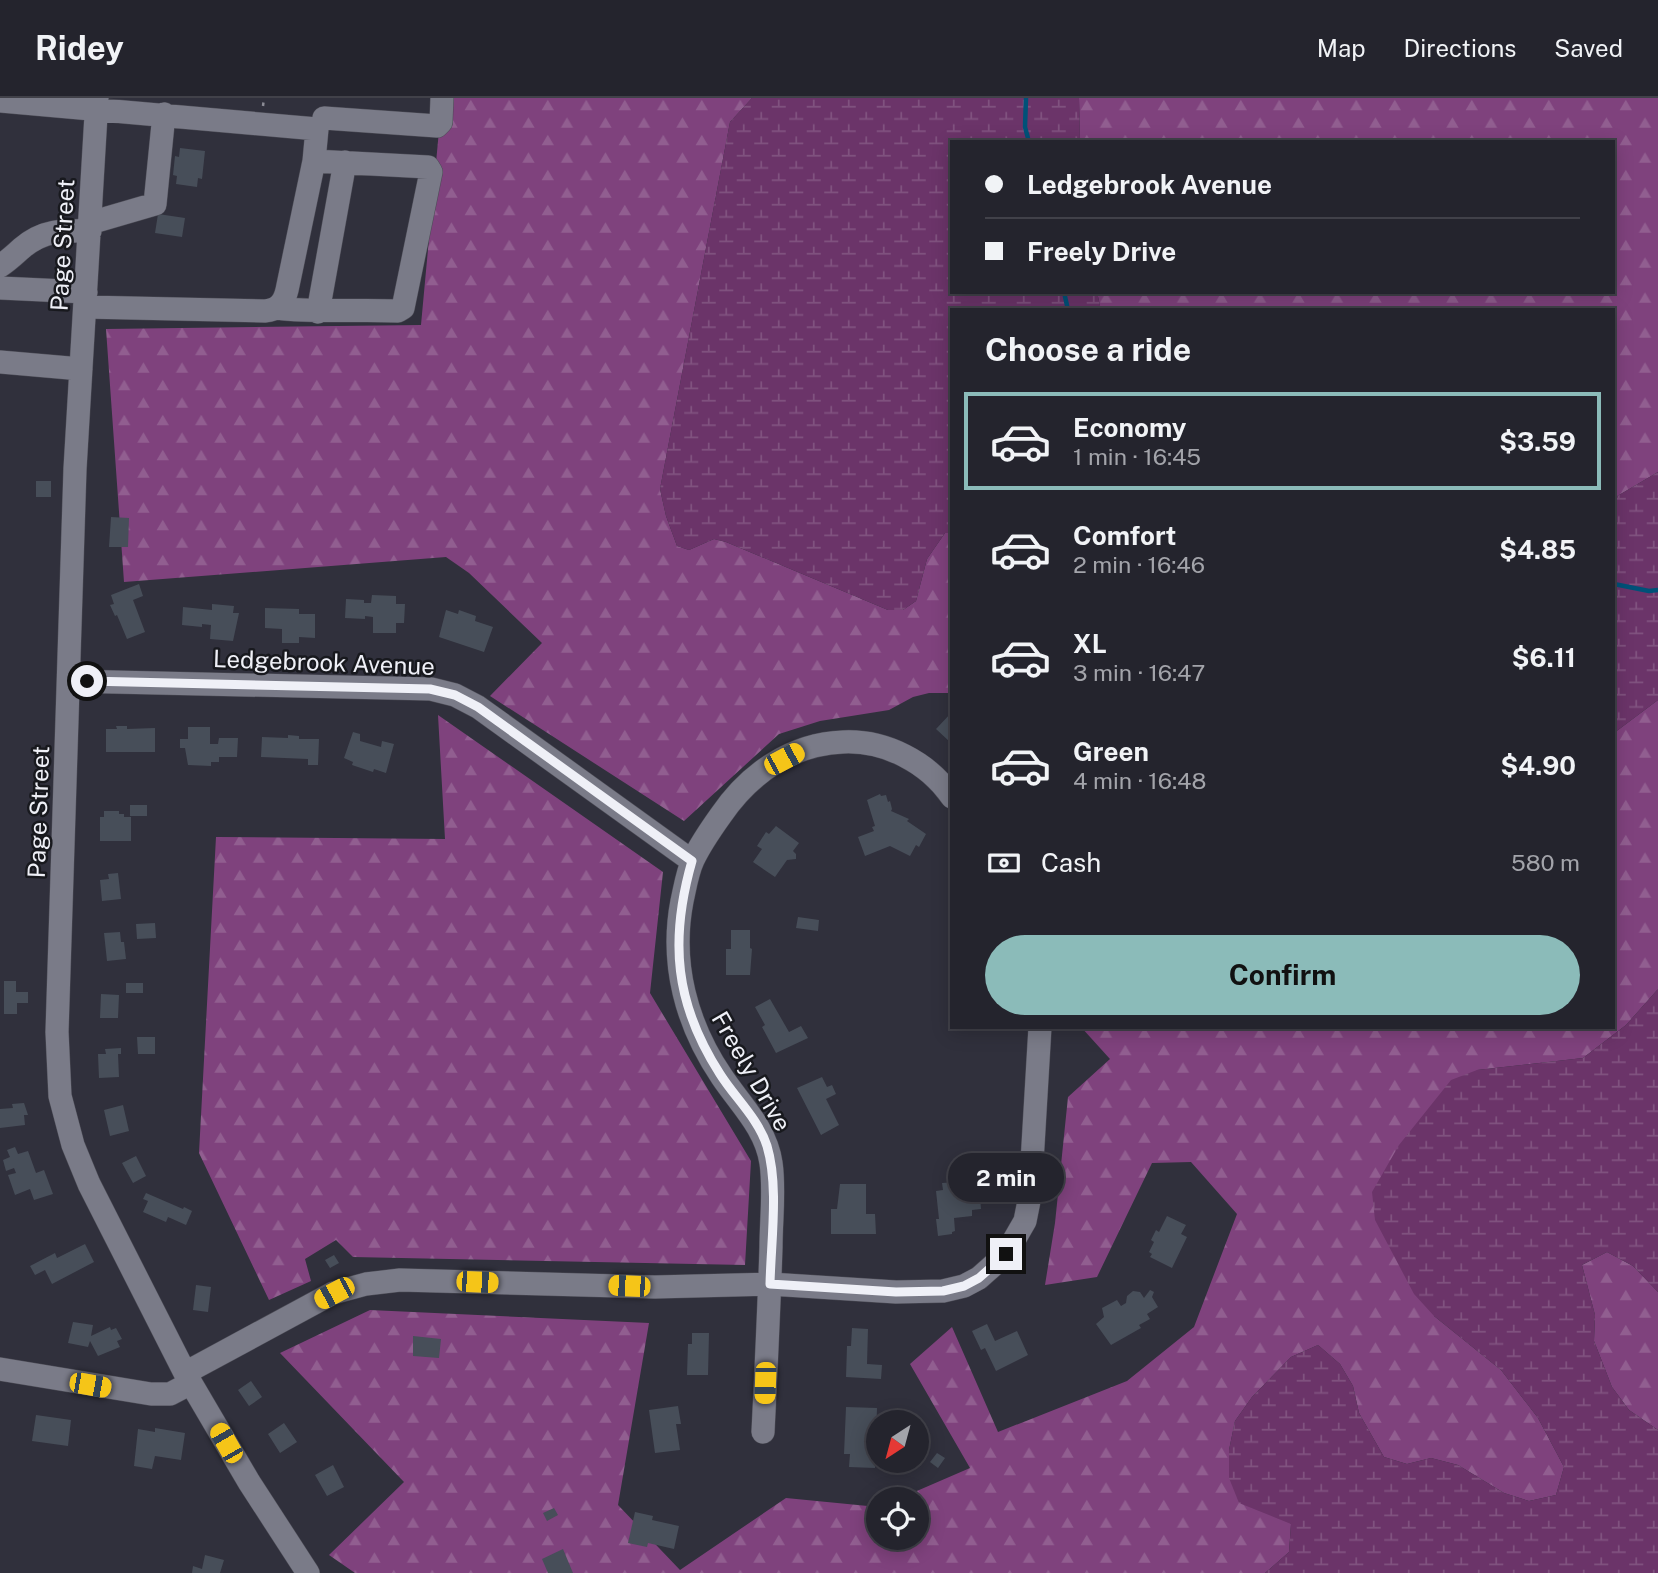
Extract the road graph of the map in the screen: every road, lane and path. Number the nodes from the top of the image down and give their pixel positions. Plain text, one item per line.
1 (264, 98) edge
2 (442, 98) edge
3 (0, 101) edge
4 (52, 101) edge
5 (97, 103) edge
6 (263, 106) dead end
7 (164, 114) junction
8 (324, 115) edge
9 (314, 161) junction
10 (345, 162) junction
11 (90, 227) junction
12 (0, 266) edge
13 (0, 288) edge
14 (85, 299) junction
15 (277, 308) junction
16 (318, 312) junction
17 (0, 362) edge
18 (81, 369) junction
19 (69, 681) junction
20 (950, 795) edge
21 (692, 861) junction
22 (1040, 1029) edge
23 (770, 1284) junction
24 (0, 1369) edge
25 (188, 1378) junction
26 (763, 1433) dead end
27 (308, 1573) edge

1 - 6 path
2 - 8 street
3 - 4 street
4 - 5 street
5 - 7 street
5 - 11 street, Page Street
7 - 8 street
7 - 11 street
8 - 9 street
9 - 10 street
9 - 15 street
10 - 16 street
10 - 16 street
11 - 12 street
11 - 14 street, Page Street
13 - 14 street
14 - 15 street
14 - 18 street, Page Street
15 - 16 street
17 - 18 street
18 - 19 street, Page Street
19 - 21 street, Ledgebrook Avenue
19 - 25 street, Page Street
20 - 21 street, Freely Drive
21 - 23 street, Freely Drive
22 - 23 street
23 - 25 street
23 - 26 street, Freely Drive
24 - 25 street
25 - 27 street, Page Street

